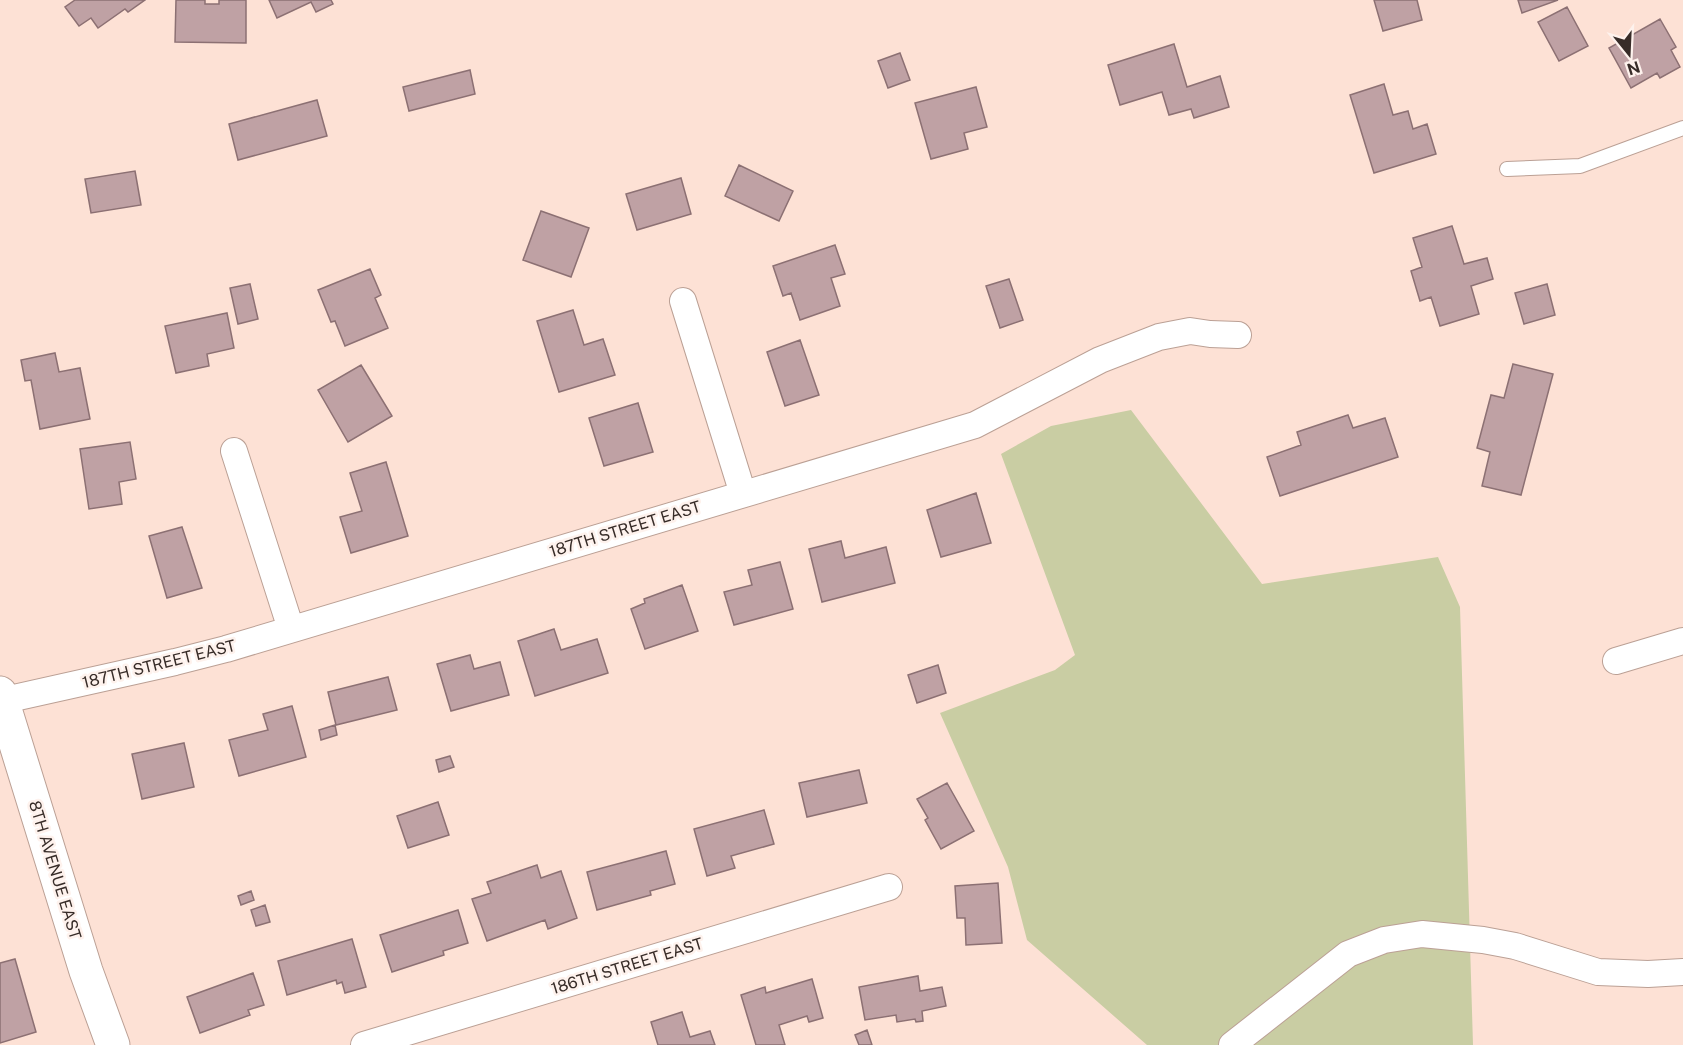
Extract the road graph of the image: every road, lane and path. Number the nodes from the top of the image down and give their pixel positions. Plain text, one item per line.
1 (1683, 128) edge
2 (1507, 169) dead end
3 (683, 301) dead end
4 (1238, 334) dead end
5 (234, 451) dead end
6 (743, 494) junction
7 (291, 629) junction
8 (1683, 641) edge
9 (1616, 661) dead end
10 (1, 698) edge
11 (889, 887) dead end
12 (1683, 972) edge
13 (113, 1045) edge
14 (364, 1045) edge
15 (1232, 1045) edge

1 - 2 lane
3 - 6 street
4 - 6 street, 187TH STREET EAST
5 - 7 street
6 - 7 street, 187TH STREET EAST
7 - 10 street, 187TH STREET EAST
8 - 9 street
10 - 13 street, 8TH AVENUE EAST
11 - 14 street, 186TH STREET EAST
12 - 15 street

